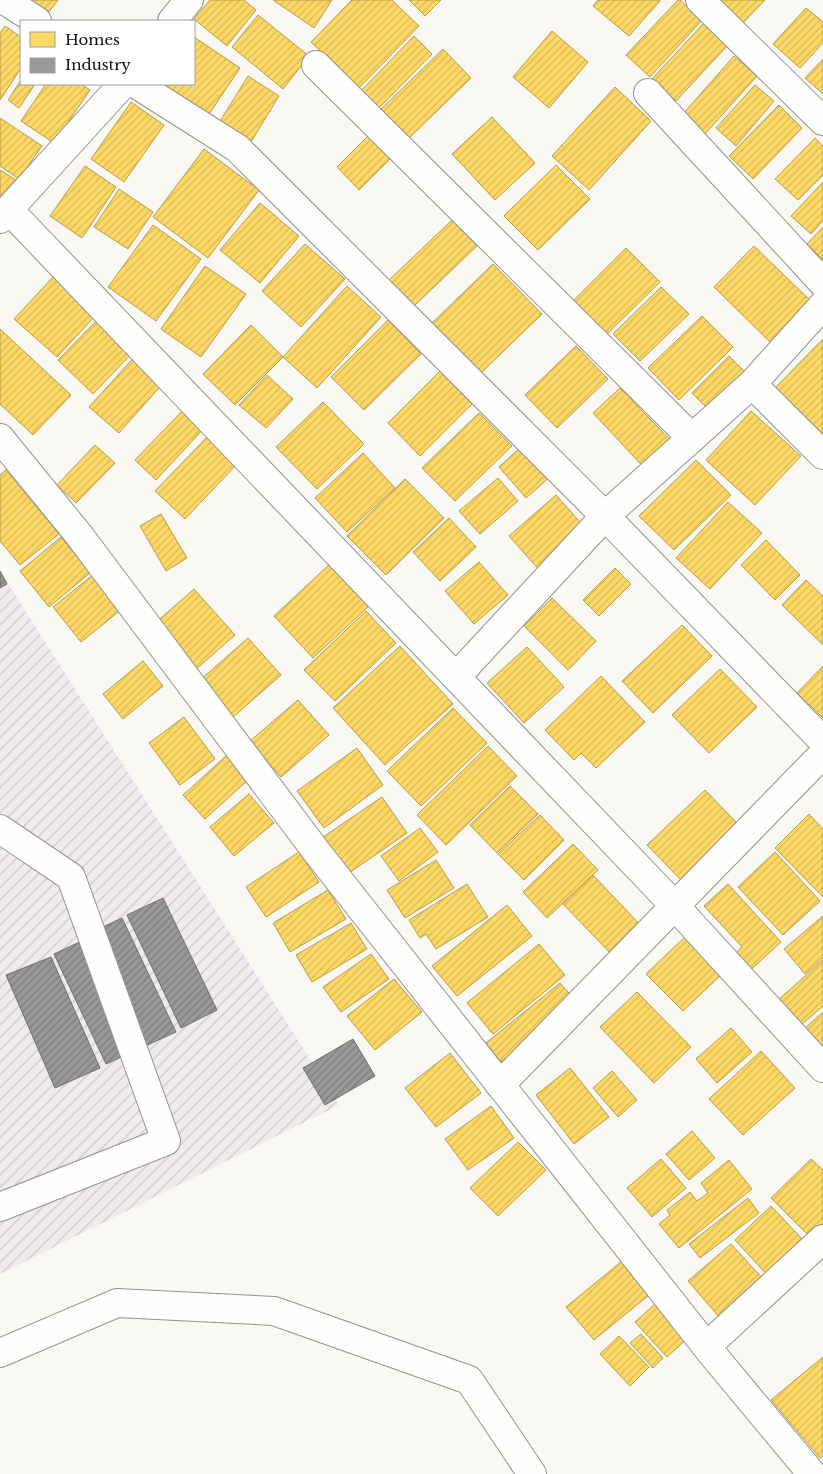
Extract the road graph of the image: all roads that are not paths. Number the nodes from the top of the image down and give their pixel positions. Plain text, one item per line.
1 (4, 0) edge
2 (189, 0) edge
3 (700, 0) edge
4 (35, 20) edge
5 (173, 20) edge
6 (316, 65) dead end
7 (123, 85) edge
8 (138, 85) edge
9 (648, 93) dead end
10 (823, 121) edge
11 (4, 215) edge
12 (823, 283) edge
13 (823, 305) edge
14 (752, 384) junction
15 (0, 438) edge
16 (692, 438) junction
17 (823, 455) edge
18 (605, 516) junction
19 (456, 677) junction
20 (823, 741) edge
21 (823, 754) edge
22 (0, 829) edge
23 (675, 906) junction
24 (823, 1068) edge
25 (500, 1085) junction
26 (0, 1206) edge
27 (823, 1239) edge
28 (707, 1346) junction
29 (0, 1352) edge
30 (532, 1474) edge
31 (812, 1474) edge

1 - 4 street
2 - 5 street
3 - 10 street
6 - 16 street
7 - 11 street
8 - 18 street
9 - 12 street
11 - 19 street
13 - 14 street
14 - 16 street
14 - 17 street
15 - 25 street
16 - 18 street
18 - 19 street
18 - 20 street
19 - 23 street
21 - 23 street
22 - 26 street
23 - 24 street
23 - 25 street
25 - 28 street
27 - 28 street
28 - 31 street
29 - 30 street

